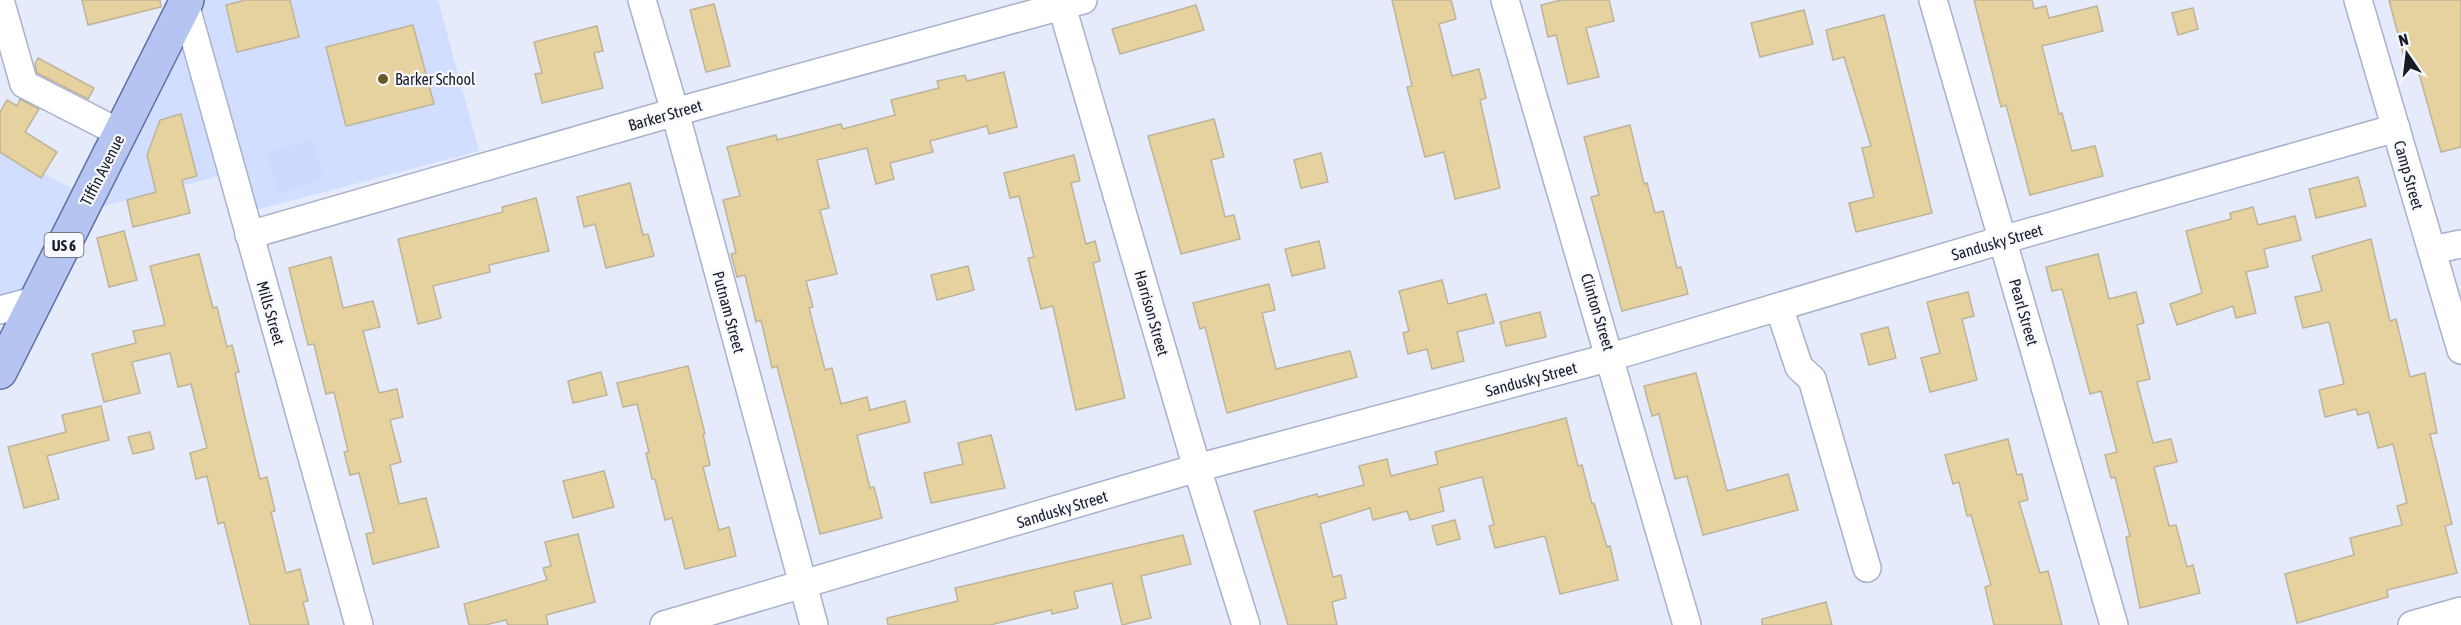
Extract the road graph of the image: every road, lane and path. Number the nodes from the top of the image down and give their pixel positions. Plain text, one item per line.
1 (0, 0) edge
2 (642, 0) edge
3 (1505, 0) edge
4 (1933, 0) edge
5 (2358, 0) edge
6 (186, 1) edge
7 (1068, 2) edge
8 (675, 112) junction
9 (2396, 128) junction
10 (120, 133) junction
11 (249, 234) junction
12 (2002, 240) junction
13 (2461, 244) edge
14 (2432, 250) junction
15 (37, 300) junction
16 (1779, 307) junction
17 (0, 310) edge
18 (2461, 350) edge
19 (1611, 357) junction
20 (0, 372) edge
21 (1197, 468) junction
22 (1868, 568) dead end
23 (804, 586) junction
24 (2461, 611) edge
25 (359, 625) edge
26 (664, 625) edge
27 (814, 625) edge
28 (1246, 625) edge
29 (1687, 625) edge
30 (2114, 625) edge
31 (2412, 625) edge

1 - 10 street
2 - 8 street, Putnam Street
3 - 19 street, Clinton Street
4 - 12 street, Pearl Street
5 - 9 street, Camp Street
6 - 10 main road, Tiffin Avenue / US 6
6 - 11 street, Mills Street
7 - 8 street, Barker Street
7 - 21 street, Harrison Street
8 - 11 street, Barker Street
8 - 23 street, Putnam Street
9 - 12 street, Sandusky Street
9 - 14 street, Camp Street
10 - 15 main road, Tiffin Avenue / US 6
11 - 25 street, Mills Street
12 - 16 street, Sandusky Street
12 - 30 street, Pearl Street
13 - 14 street
14 - 18 street, Camp Street
15 - 17 street
15 - 20 main road, Tiffin Avenue / US 6
16 - 19 street, Sandusky Street
16 - 22 street
19 - 21 street, Sandusky Street
19 - 29 street, Clinton Street
21 - 23 street, Sandusky Street
21 - 28 street, Harrison Street
23 - 26 street, Sandusky Street
23 - 27 street, Putnam Street
24 - 31 street

